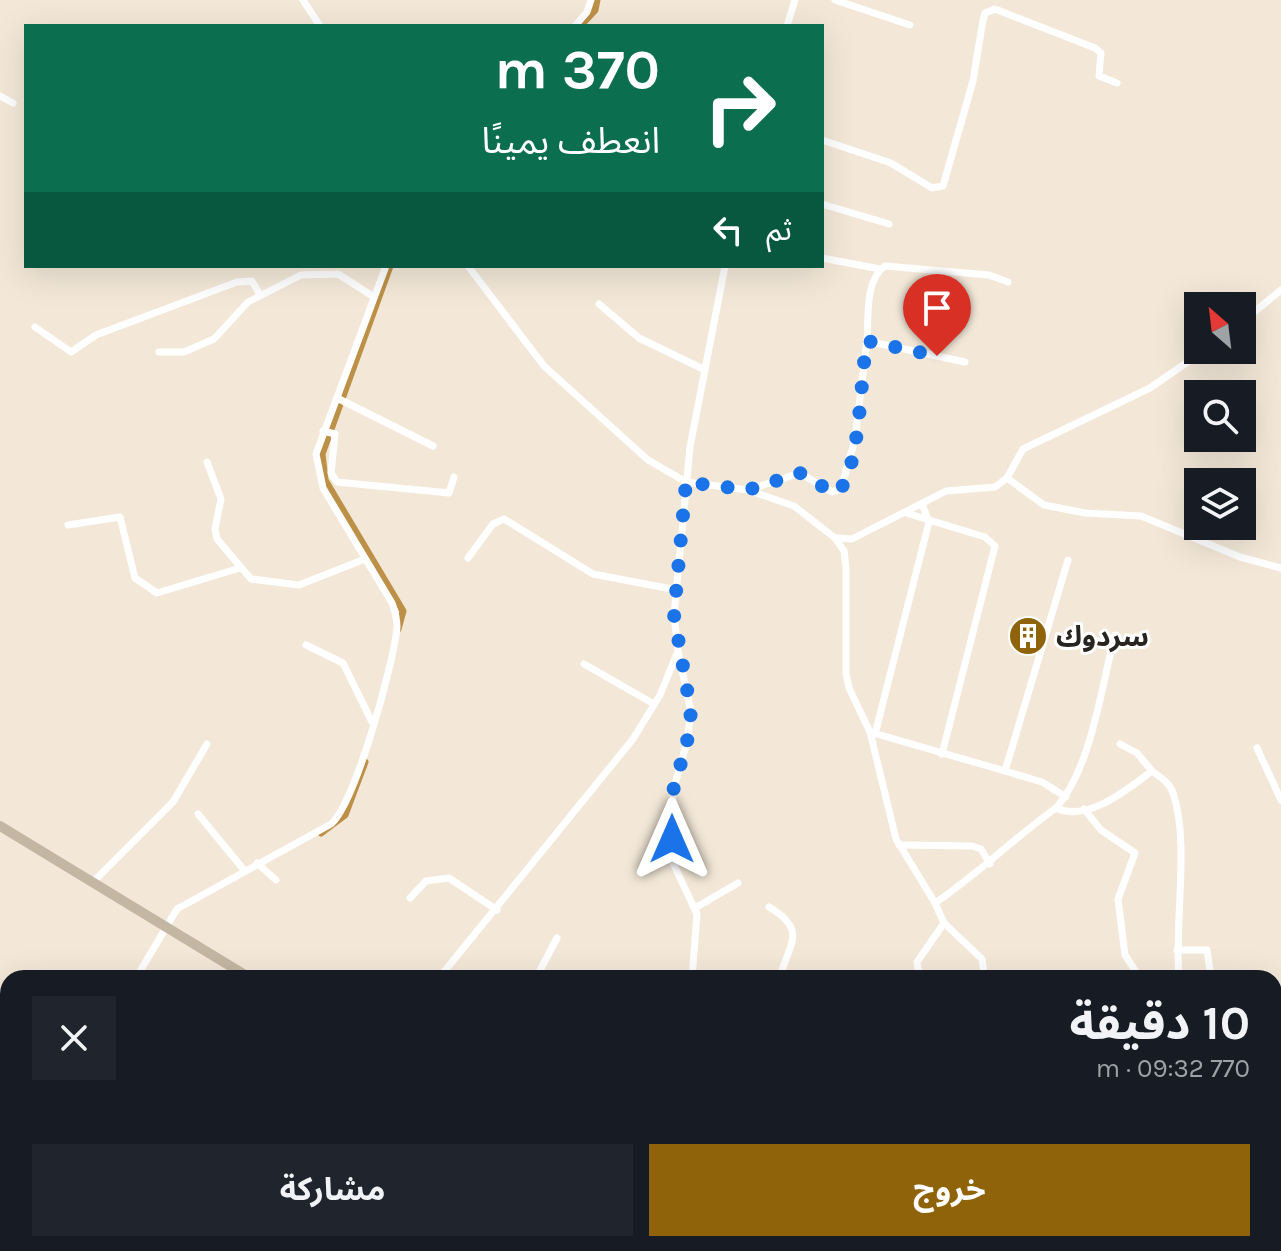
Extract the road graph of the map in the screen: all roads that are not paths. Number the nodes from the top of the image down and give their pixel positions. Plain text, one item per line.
1 (303, 0) edge
2 (591, 0) edge
3 (795, 0) edge
4 (835, 0) edge
5 (319, 24) edge
6 (577, 24) edge
7 (788, 24) edge
8 (910, 25) dead end
9 (1117, 83) dead end
10 (0, 96) edge
11 (13, 103) dead end
12 (824, 141) edge
13 (824, 205) edge
14 (889, 224) dead end
15 (824, 258) edge
16 (385, 268) edge
17 (470, 268) edge
18 (725, 268) edge
19 (880, 269) junction
20 (1008, 282) dead end
21 (1281, 290) edge
22 (260, 295) junction
23 (374, 297) junction
24 (599, 304) dead end
25 (1256, 311) edge
26 (35, 327) dead end
27 (867, 341) junction
28 (159, 352) dead end
29 (965, 362) dead end
30 (1185, 364) edge
31 (703, 369) junction
32 (337, 398) junction
33 (323, 431) junction
34 (433, 446) dead end
35 (207, 462) dead end
36 (454, 477) dead end
37 (1007, 478) junction
38 (686, 482) junction
39 (748, 490) junction
40 (922, 504) junction
41 (906, 513) junction
42 (929, 522) junction
43 (68, 525) dead end
44 (835, 538) junction
45 (468, 558) dead end
46 (365, 559) junction
47 (1068, 560) dead end
48 (240, 568) junction
49 (1281, 568) edge
50 (677, 590) junction
51 (1115, 635) dead end
52 (306, 645) dead end
53 (678, 651) junction
54 (584, 664) dead end
55 (654, 704) junction
56 (372, 722) junction
57 (872, 733) junction
58 (207, 744) dead end
59 (1120, 744) dead end
60 (1257, 748) dead end
61 (942, 754) junction
62 (1005, 771) junction
63 (1152, 771) junction
64 (1066, 797) junction
65 (1281, 800) edge
66 (1056, 808) junction
67 (1084, 809) junction
68 (198, 814) dead end
69 (0, 826) edge
70 (899, 845) junction
71 (257, 863) junction
72 (990, 864) junction
73 (244, 870) junction
74 (276, 880) dead end
75 (92, 883) junction
76 (738, 883) dead end
77 (410, 898) dead end
78 (935, 903) junction
79 (769, 907) dead end
80 (695, 908) junction
81 (497, 910) junction
82 (944, 923) junction
83 (164, 927) junction
84 (557, 938) dead end
85 (1177, 950) junction
86 (140, 970) edge
87 (237, 970) edge
88 (446, 970) edge
89 (540, 970) edge
90 (691, 970) edge
91 (783, 970) edge
92 (918, 970) edge
93 (984, 970) edge
94 (1135, 970) edge
95 (1178, 970) edge
96 (1210, 970) edge

1 - 5 street
2 - 6 street
3 - 7 street
4 - 8 street
9 - 12 street
10 - 11 street
13 - 14 street
15 - 19 street
16 - 23 street
17 - 38 street
18 - 31 street
19 - 20 street
19 - 27 street
21 - 25 street
22 - 23 street
22 - 26 street
22 - 28 street
23 - 32 street
24 - 31 street
27 - 29 street
27 - 39 street
30 - 37 street
31 - 38 street
32 - 33 street
32 - 34 street
33 - 36 street
33 - 46 street
35 - 48 street
37 - 40 street
37 - 49 street
38 - 39 street
38 - 50 street
39 - 44 street
40 - 41 street
40 - 42 street
41 - 42 street
41 - 44 street
42 - 57 street
42 - 61 street
43 - 48 street
44 - 57 street
45 - 50 street
46 - 48 street
46 - 56 street
47 - 62 street
50 - 53 street
51 - 64 street
52 - 56 street
53 - 55 street
53 - 80 street
54 - 55 street
55 - 81 street
56 - 71 street
57 - 61 street
57 - 70 street
58 - 75 street
59 - 63 street
60 - 65 street
61 - 62 street
62 - 64 street
63 - 67 street
63 - 85 street
64 - 66 street
66 - 67 street
66 - 72 street
67 - 94 street
68 - 73 street
69 - 75 main road
70 - 72 street
70 - 78 street
71 - 73 street
71 - 74 street
72 - 78 street
73 - 83 street
75 - 83 main road
76 - 80 street
77 - 81 street
78 - 82 street
79 - 91 street
80 - 90 street
81 - 88 street
82 - 92 street
82 - 93 street
83 - 86 street
83 - 87 main road
84 - 89 street
85 - 95 street
85 - 96 street

